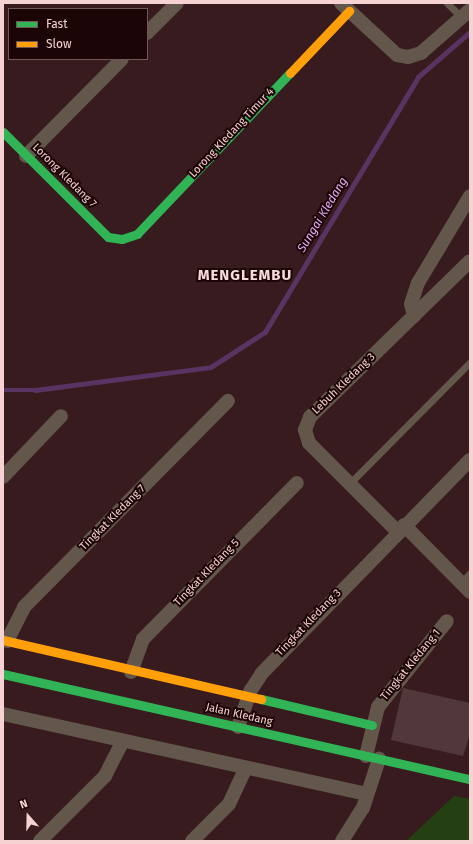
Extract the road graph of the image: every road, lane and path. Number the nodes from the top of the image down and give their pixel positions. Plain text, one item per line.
1 (177, 3) edge
2 (447, 3) edge
3 (345, 7) edge
4 (466, 14) edge
5 (148, 32) edge
6 (121, 60) edge
7 (3, 132) edge
8 (26, 156) junction
9 (470, 196) edge
10 (108, 237) joint
11 (470, 261) edge
12 (414, 316) junction
13 (470, 362) edge
14 (228, 401) dead end
15 (61, 416) dead end
16 (470, 460) edge
17 (3, 477) edge
18 (297, 482) dead end
19 (350, 483) junction
20 (401, 529) junction
21 (467, 583) edge
22 (447, 621) dead end
23 (5, 641) edge
24 (131, 672) junction
25 (3, 674) edge
26 (247, 699) junction
27 (3, 714) edge
28 (372, 725) junction
29 (238, 727) junction
30 (122, 742) junction
31 (373, 757) junction
32 (245, 769) junction
33 (470, 778) edge
34 (367, 794) junction
35 (40, 841) edge
36 (192, 841) edge
37 (342, 841) edge

1 - 5 street
2 - 4 lane
3 - 4 street
3 - 10 street, Lorong Kledang Timur 4
6 - 8 street
7 - 8 street, Lorong Kledang 7
8 - 10 street, Lorong Kledang 7
9 - 12 street
11 - 12 street, Lebuh Kledang 3
12 - 19 street, Lebuh Kledang 3
13 - 19 lane
14 - 23 street, Tingkat Kledang 7
15 - 17 street
16 - 20 street, Tingkat Kledang 3
18 - 24 street, Tingkat Kledang 5
19 - 20 street, Lebuh Kledang 3
20 - 21 street, Lebuh Kledang 3
20 - 26 street, Tingkat Kledang 3
22 - 28 street, Tingkat Kledang 1
23 - 24 street
24 - 26 street
25 - 29 street, Jalan Kledang
26 - 28 street
26 - 29 street, Tingkat Kledang 3
27 - 30 street
28 - 31 street, Tingkat Kledang 1
29 - 31 street, Jalan Kledang
30 - 32 street
30 - 35 street
31 - 33 street, Jalan Kledang
31 - 34 street, Tingkat Kledang 1
32 - 34 street
32 - 36 street
34 - 37 street, Tingkat Kledang 1

